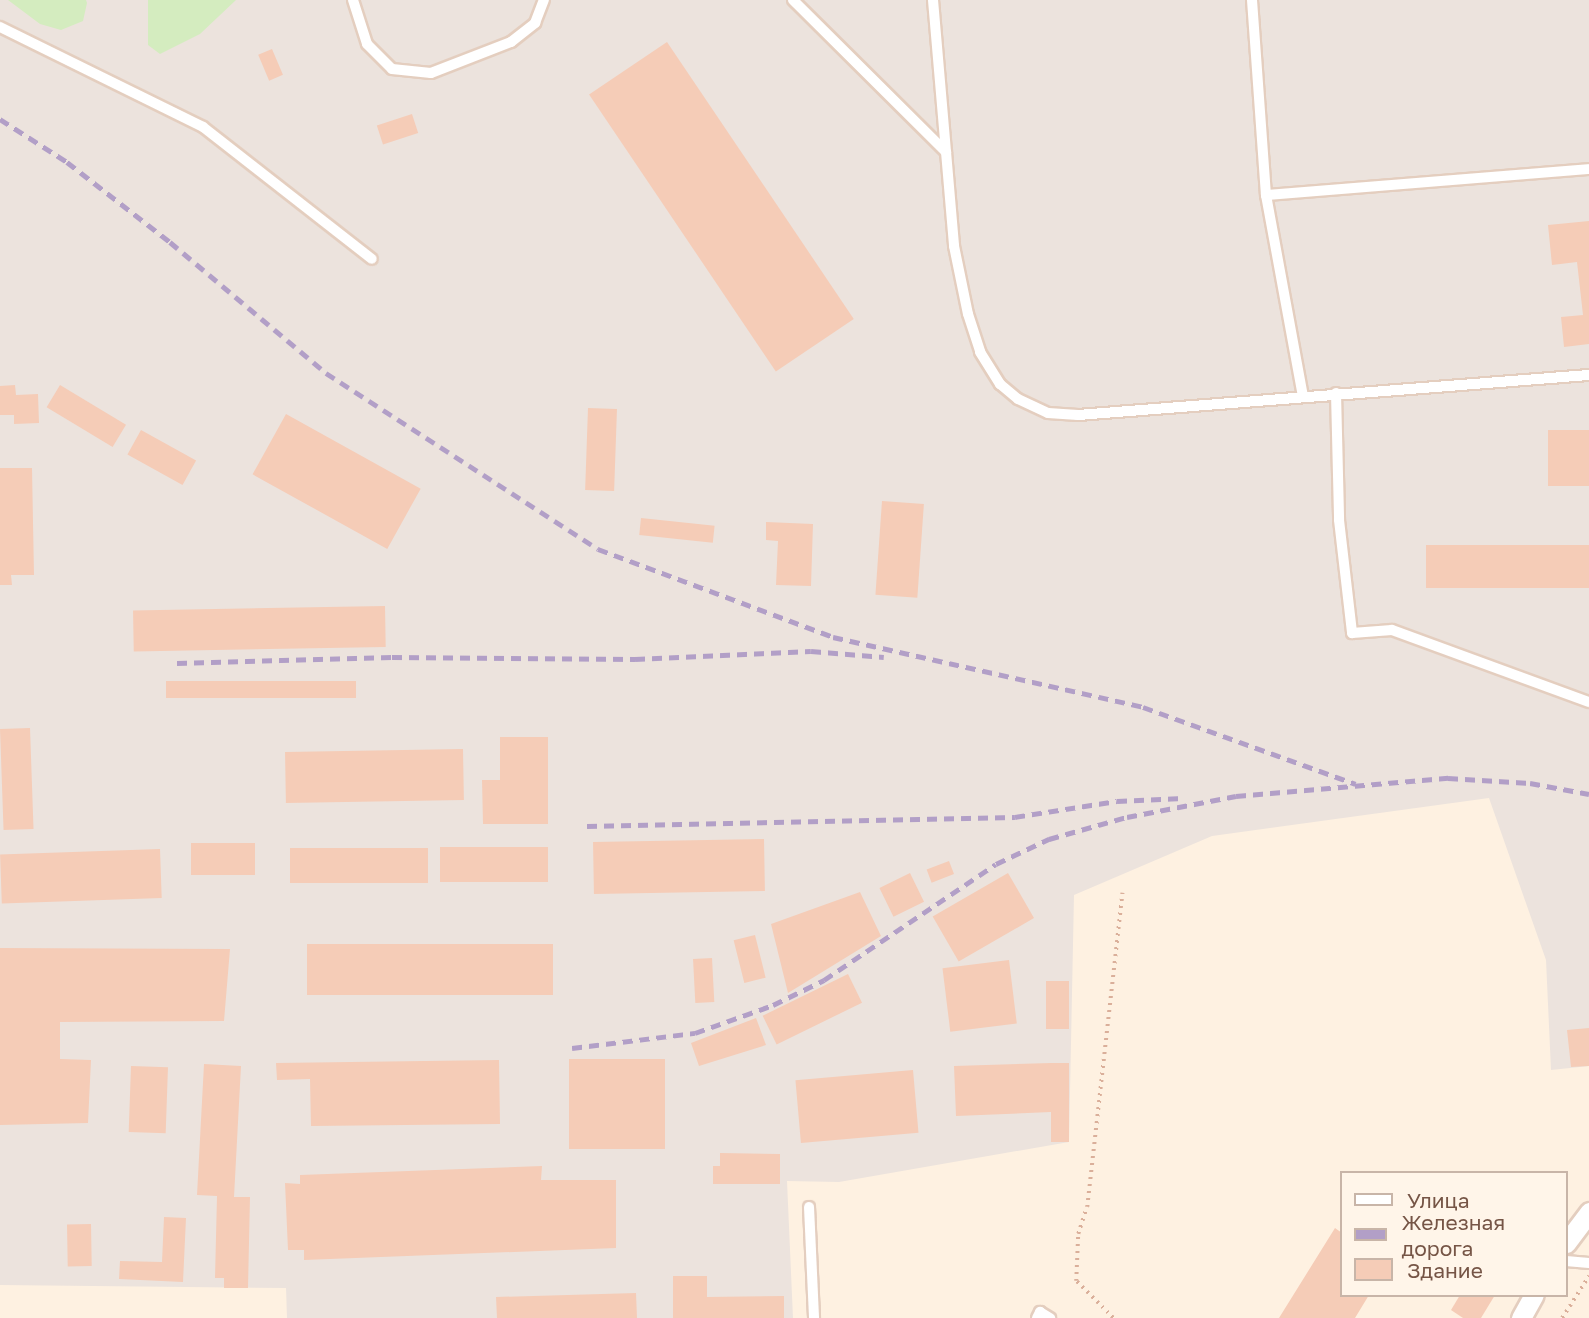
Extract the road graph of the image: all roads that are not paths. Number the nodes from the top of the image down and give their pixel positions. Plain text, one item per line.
1 (353, 0) edge
2 (544, 0) edge
3 (793, 0) edge
4 (933, 0) edge
5 (1252, 0) edge
6 (0, 27) edge
7 (946, 152) junction
8 (1589, 169) edge
9 (1266, 195) junction
10 (372, 259) dead end
11 (1589, 375) edge
12 (1335, 393) junction
13 (1303, 396) junction
14 (1589, 702) edge
15 (809, 1207) dead end
16 (1589, 1212) edge
17 (1568, 1240) edge
18 (1568, 1261) edge
19 (1589, 1263) edge
20 (1533, 1297) edge
21 (814, 1318) edge
22 (1037, 1318) edge
23 (1050, 1318) edge
24 (1521, 1318) edge

1 - 2 lane
3 - 7 lane
4 - 7 lane
5 - 9 lane
6 - 10 lane
7 - 13 lane
8 - 9 lane
9 - 13 lane
11 - 12 lane
12 - 13 lane
12 - 14 lane
15 - 21 lane
16 - 17 street
18 - 19 lane
20 - 24 street
22 - 23 lane

